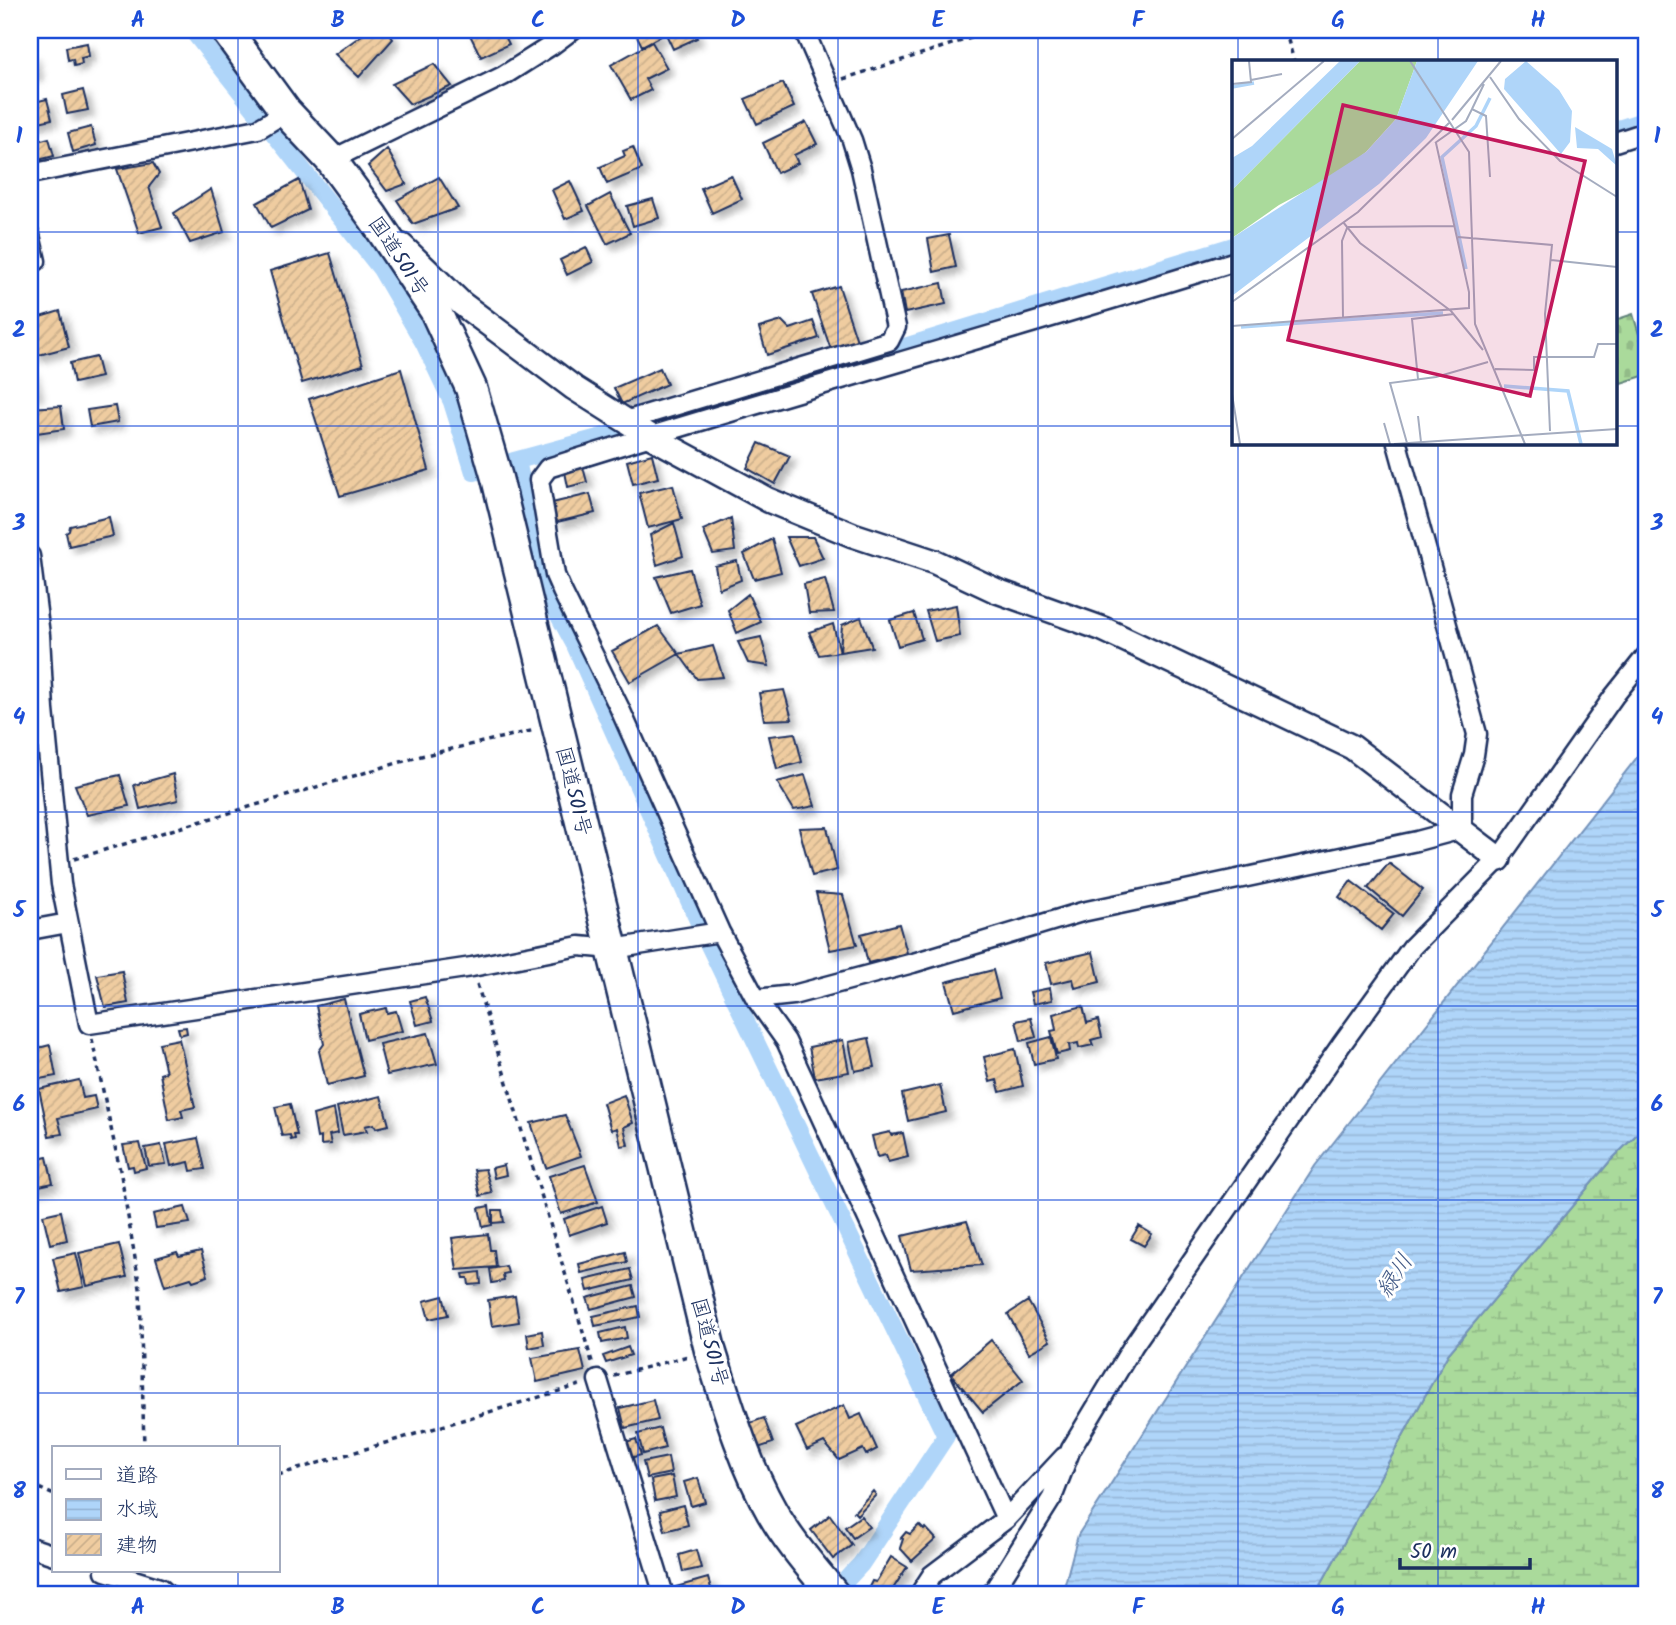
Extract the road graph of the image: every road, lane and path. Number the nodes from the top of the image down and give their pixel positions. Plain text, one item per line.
1 (226, 30) edge
2 (572, 30) edge
3 (803, 30) edge
4 (996, 30) edge
5 (1284, 30) edge
6 (1294, 60) edge
7 (828, 84) junction
8 (280, 116) junction
9 (1646, 132) edge
10 (1616, 142) edge
11 (331, 160) junction
12 (30, 174) edge
13 (373, 217) junction
14 (30, 235) edge
15 (30, 262) edge
16 (1232, 262) edge
17 (628, 420) junction
18 (650, 436) junction
19 (1396, 444) edge
20 (30, 556) edge
21 (1646, 656) edge
22 (557, 726) junction
23 (1462, 829) junction
24 (1499, 859) junction
25 (59, 863) junction
26 (68, 923) junction
27 (30, 930) edge
28 (710, 934) junction
29 (613, 949) junction
30 (472, 967) junction
31 (756, 999) junction
32 (89, 1024) junction
33 (710, 1350) junction
34 (598, 1380) junction
35 (144, 1446) edge
36 (1071, 1449) junction
37 (280, 1474) edge
38 (30, 1484) edge
39 (52, 1493) edge
40 (1006, 1519) junction
41 (30, 1547) edge
42 (52, 1554) edge
43 (108, 1572) edge
44 (168, 1595) edge
45 (664, 1595) edge
46 (834, 1595) edge
47 (919, 1595) edge
48 (991, 1595) edge

1 - 8 highway, 国道501号
2 - 11 street
3 - 7 street
4 - 7 path
5 - 6 path
7 - 17 street
8 - 11 highway, 国道501号
8 - 12 street
9 - 10 street
11 - 13 highway, 国道501号
13 - 17 street
13 - 22 highway, 国道501号
14 - 15 street
16 - 18 street
17 - 18 street
18 - 23 street
18 - 28 street
19 - 23 street
20 - 25 street
21 - 24 street
22 - 25 path
22 - 29 highway, 国道501号
23 - 24 street
23 - 31 street
24 - 36 street
25 - 26 street
26 - 27 street
26 - 32 street
28 - 29 street
28 - 31 street
29 - 30 street
29 - 33 highway, 国道501号
30 - 32 street
30 - 34 path
31 - 40 street
32 - 35 path
33 - 34 path
33 - 46 highway, 国道501号
34 - 37 path
34 - 45 street
36 - 40 street
36 - 48 street
38 - 39 path
40 - 47 street
41 - 42 street
43 - 44 street

